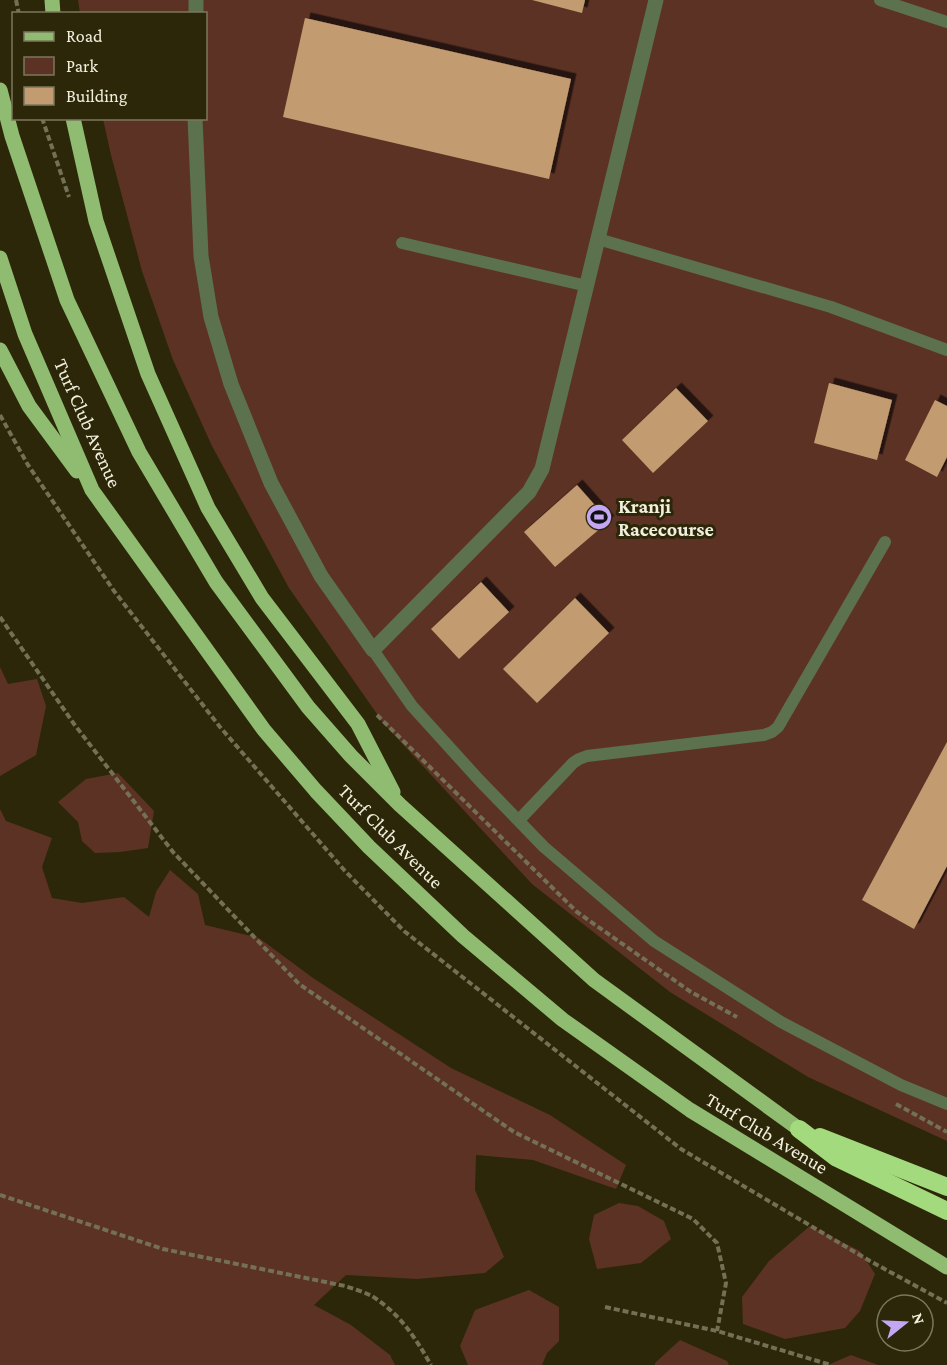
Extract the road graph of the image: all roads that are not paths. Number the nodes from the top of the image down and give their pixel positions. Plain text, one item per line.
1 (656, 0) edge
2 (880, 0) edge
3 (947, 22) edge
4 (0, 90) edge
5 (74, 120) edge
6 (195, 120) edge
7 (598, 239) junction
8 (402, 243) dead end
9 (0, 258) edge
10 (587, 286) junction
11 (0, 350) edge
12 (947, 350) edge
13 (92, 490) junction
14 (885, 542) dead end
15 (373, 650) junction
16 (400, 805) junction
17 (519, 820) junction
18 (947, 1104) edge
19 (799, 1129) junction
20 (947, 1187) edge
21 (947, 1211) edge
22 (947, 1267) edge

1 - 7 street
2 - 3 lane
4 - 16 main road, Turf Club Avenue
5 - 16 main road
6 - 15 street
7 - 10 street
7 - 12 lane
8 - 10 lane
9 - 13 main road, Turf Club Avenue
10 - 15 street
11 - 13 main road
13 - 22 main road, Turf Club Avenue
14 - 17 lane
15 - 17 lane
16 - 19 main road, Turf Club Avenue
17 - 18 lane
19 - 20 highway
19 - 21 highway

